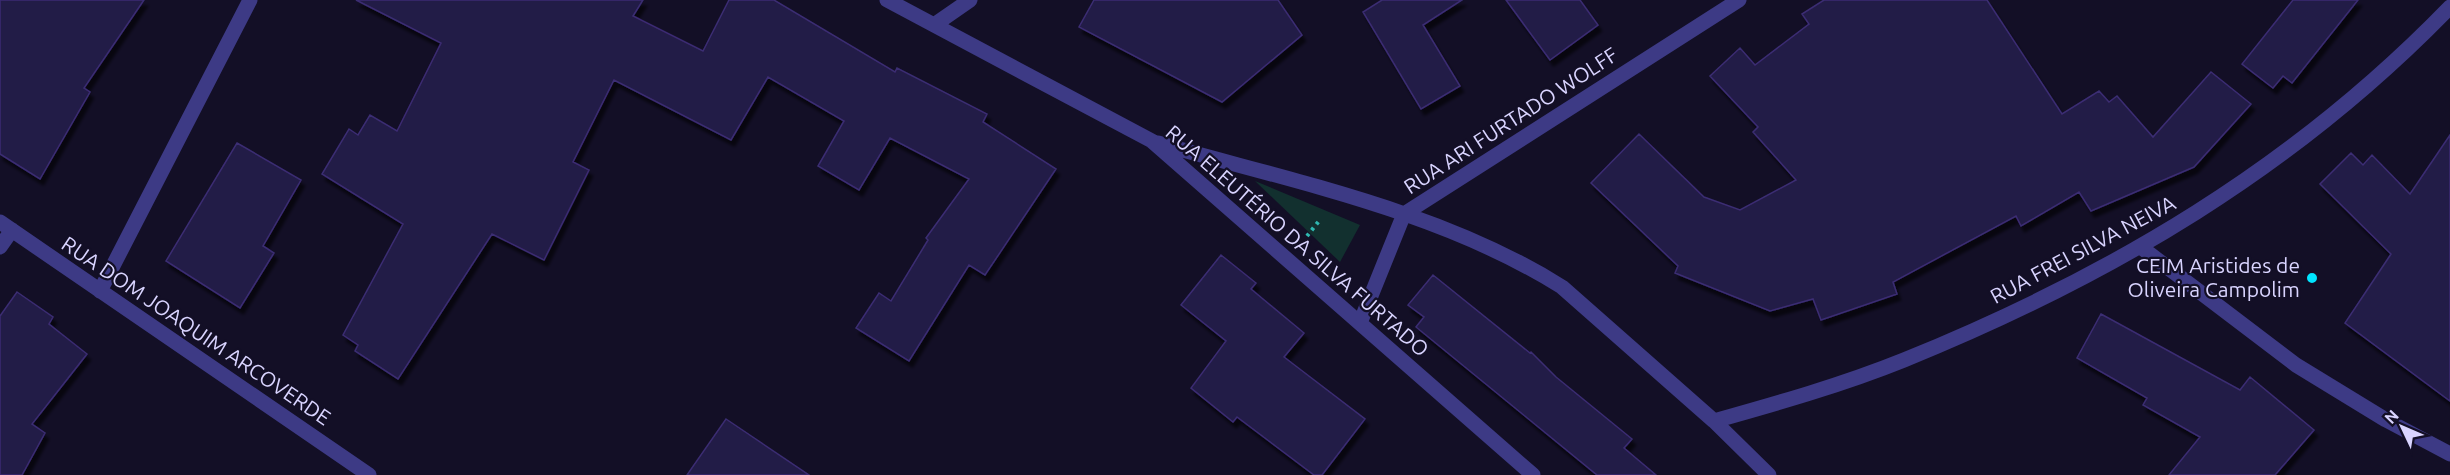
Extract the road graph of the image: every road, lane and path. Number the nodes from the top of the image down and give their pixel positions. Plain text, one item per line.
1 (250, 0) edge
2 (887, 0) edge
3 (970, 0) edge
4 (1739, 0) edge
5 (2450, 7) edge
6 (934, 25) junction
7 (1152, 141) junction
8 (1340, 195) junction
9 (1404, 214) junction
10 (6, 226) edge
11 (0, 247) edge
12 (2142, 248) junction
13 (1288, 260) junction
14 (100, 291) junction
15 (1360, 322) junction
16 (1714, 421) junction
17 (2450, 454) edge
18 (369, 475) edge
19 (1533, 475) edge
20 (1769, 475) edge

1 - 14 street
2 - 6 street, RUA ELEUTÉRIO DA SILVA FURTADO
3 - 6 street
4 - 9 street, RUA ARI FURTADO WOLFF
5 - 12 street, RUA FREI SILVA NEIVA
6 - 7 street, RUA ELEUTÉRIO DA SILVA FURTADO
7 - 8 street
7 - 13 street, RUA ELEUTÉRIO DA SILVA FURTADO
8 - 9 street
8 - 13 path
9 - 15 street, RUA ARI FURTADO WOLFF
9 - 16 street
10 - 11 street
10 - 14 street, RUA DOM JOAQUIM ARCOVERDE
12 - 16 street, RUA FREI SILVA NEIVA
12 - 17 street
13 - 15 street, RUA ELEUTÉRIO DA SILVA FURTADO
14 - 18 street, RUA DOM JOAQUIM ARCOVERDE
15 - 19 street, RUA ELEUTÉRIO DA SILVA FURTADO
16 - 20 street

